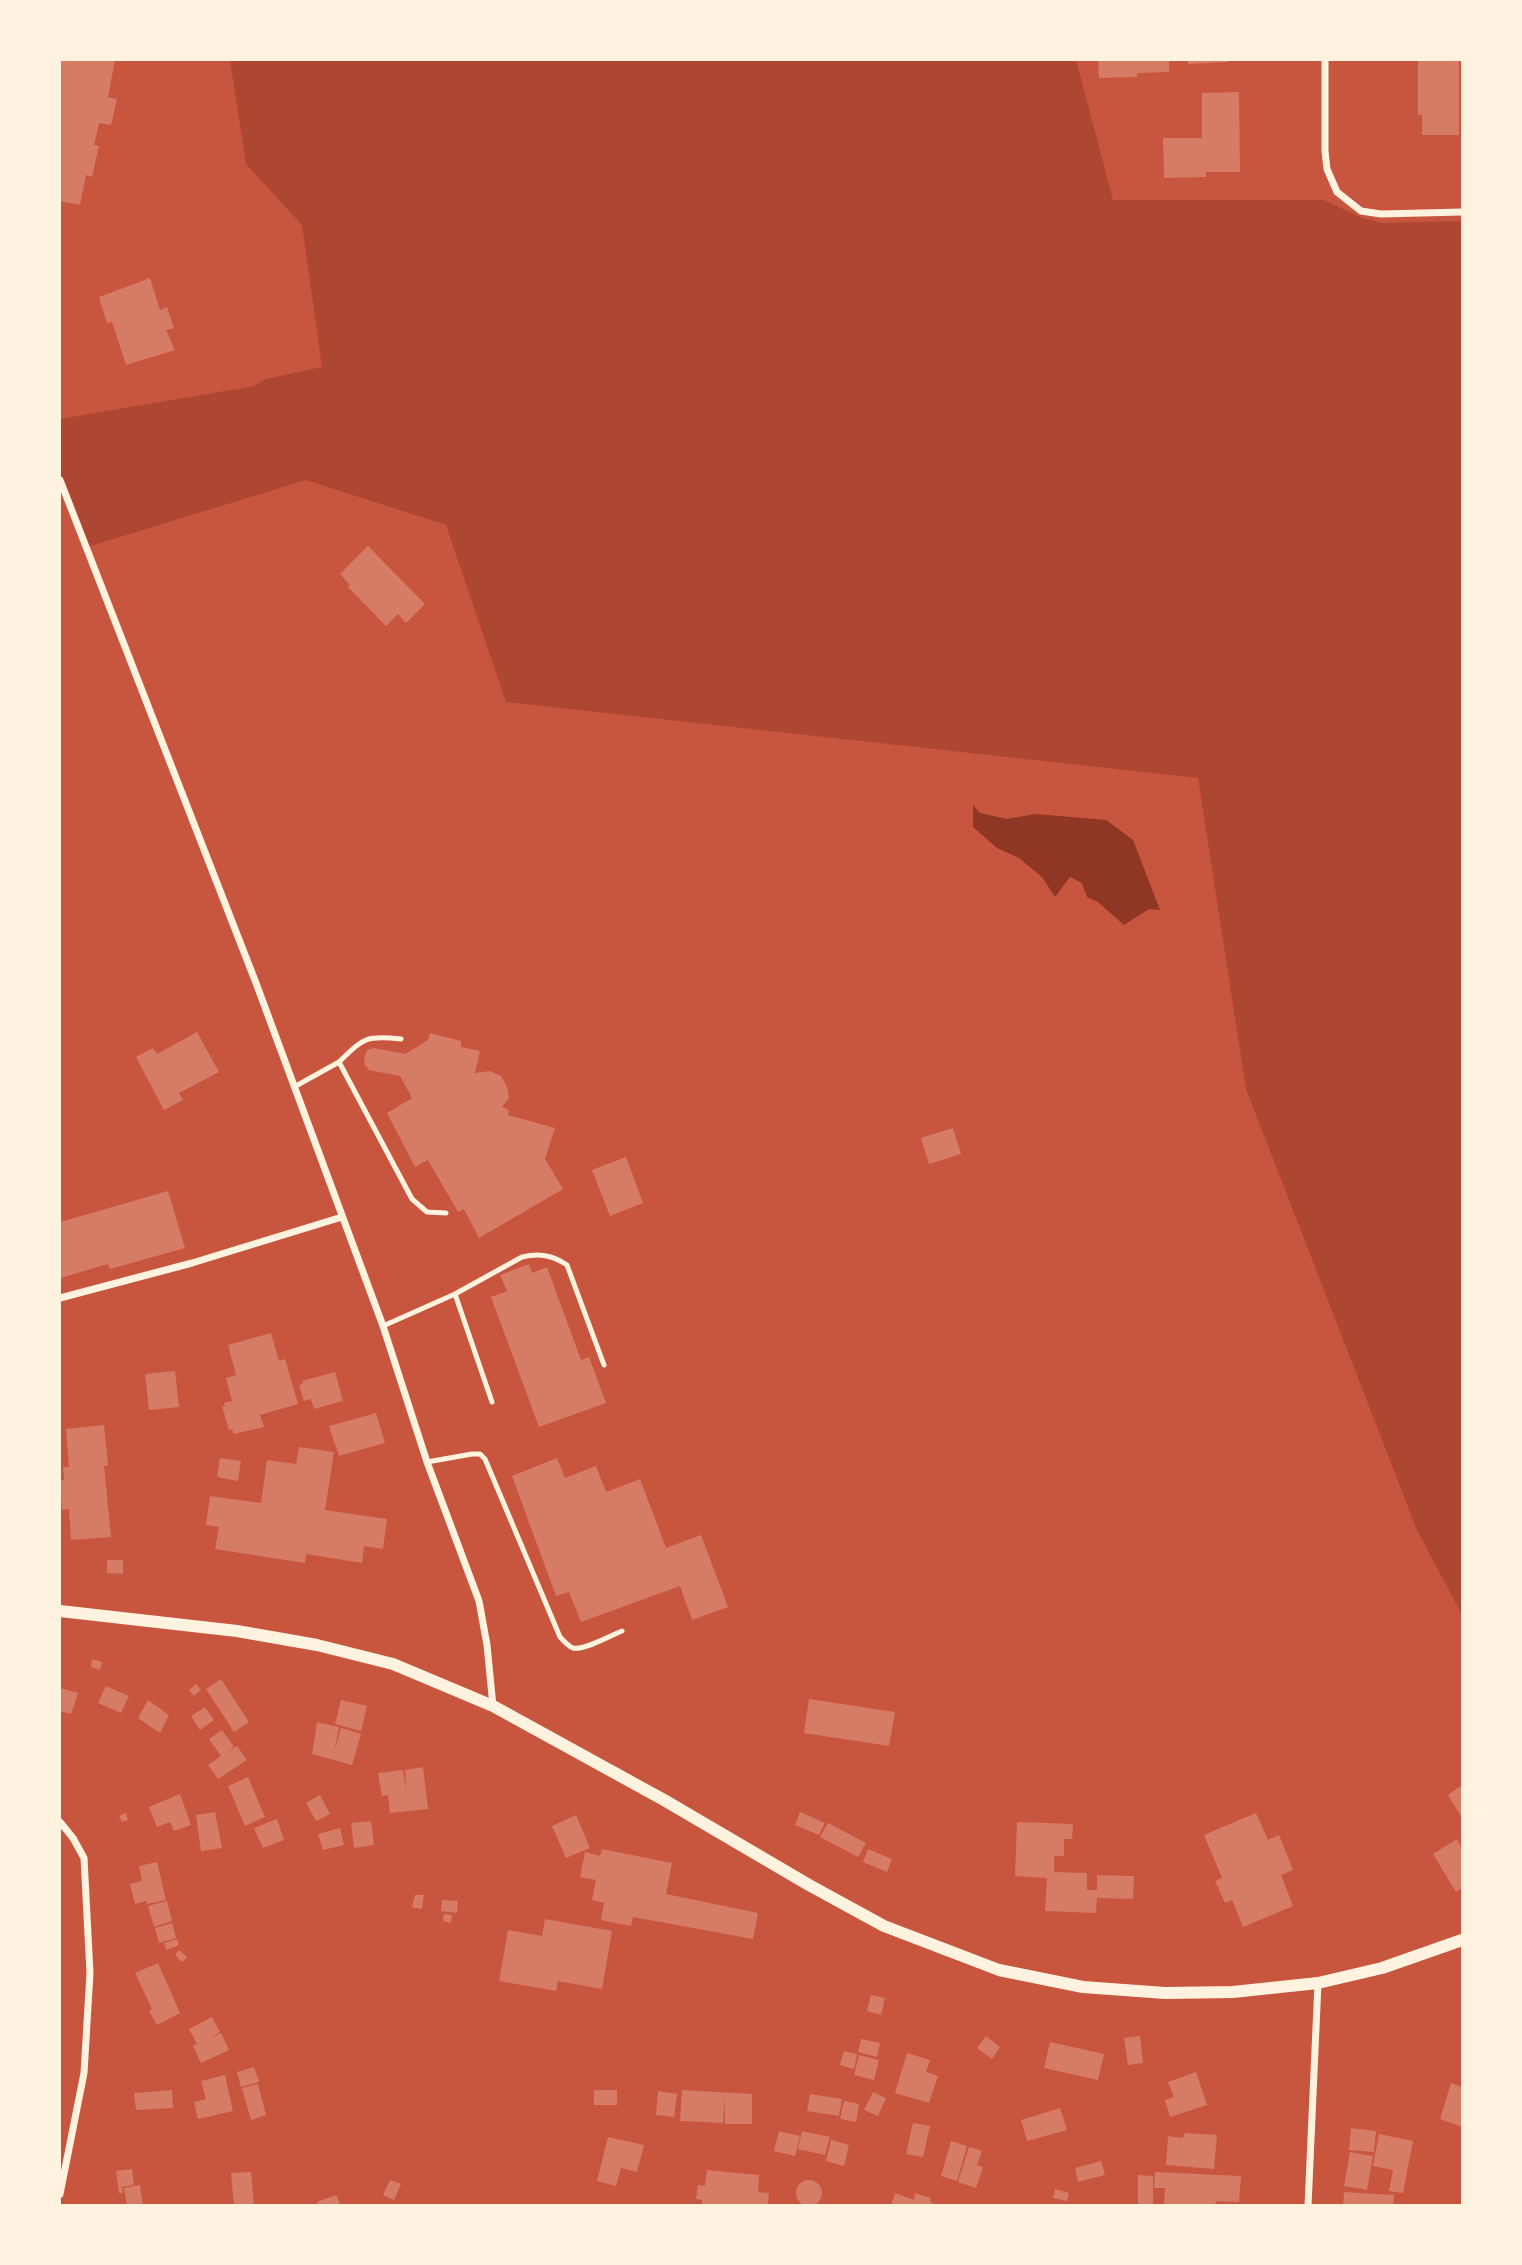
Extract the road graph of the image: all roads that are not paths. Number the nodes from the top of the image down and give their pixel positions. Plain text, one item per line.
1 (1325, 60) edge
2 (1462, 212) edge
3 (60, 480) edge
4 (401, 1038) dead end
5 (339, 1062) junction
6 (294, 1087) junction
7 (446, 1213) dead end
8 (342, 1217) junction
9 (455, 1294) junction
10 (60, 1298) edge
11 (383, 1326) junction
12 (604, 1366) dead end
13 (492, 1402) dead end
14 (427, 1462) junction
15 (60, 1611) edge
16 (622, 1631) dead end
17 (493, 1706) junction
18 (60, 1822) edge
19 (1462, 1940) edge
20 (1318, 1983) junction
21 (60, 2194) edge
22 (1308, 2206) edge

1 - 2 street
3 - 6 street
4 - 5 lane
5 - 6 lane
5 - 7 lane
6 - 8 street
8 - 10 street
8 - 11 street
9 - 11 lane
9 - 12 lane
9 - 13 lane
11 - 14 street
14 - 16 lane
14 - 17 street
15 - 17 street
17 - 20 street
18 - 21 street
19 - 20 street
20 - 22 street

